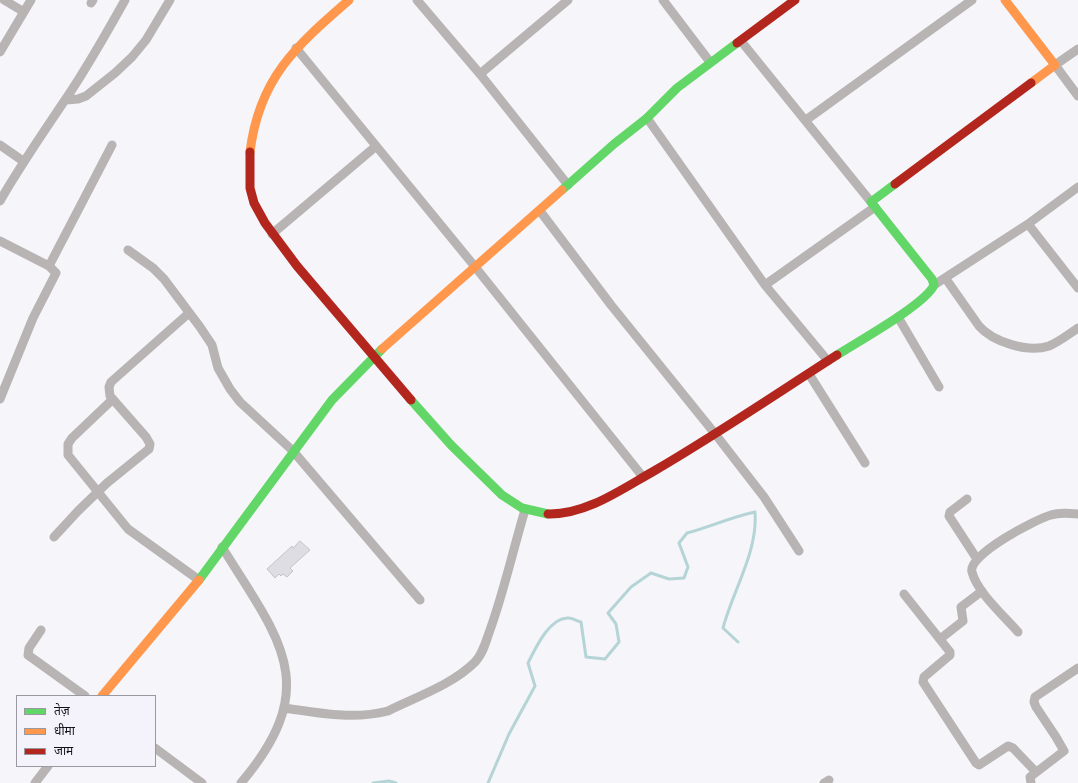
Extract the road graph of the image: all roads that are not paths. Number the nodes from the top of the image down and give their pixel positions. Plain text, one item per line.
1 (4, 0) edge
2 (31, 0) edge
3 (125, 0) edge
4 (170, 0) edge
5 (349, 0) edge
6 (417, 0) edge
7 (568, 0) edge
8 (663, 0) edge
9 (795, 0) edge
10 (972, 0) edge
11 (1006, 0) edge
12 (24, 12) junction
13 (742, 41) junction
14 (296, 48) junction
15 (1078, 49) edge
16 (0, 52) edge
17 (710, 62) junction
18 (1055, 65) junction
19 (480, 74) junction
20 (1078, 96) edge
21 (66, 100) junction
22 (647, 118) junction
23 (806, 120) junction
24 (0, 145) edge
25 (112, 145) dead end
26 (375, 147) junction
27 (23, 161) junction
28 (568, 185) junction
29 (1078, 187) edge
30 (0, 201) edge
31 (873, 204) junction
32 (540, 211) junction
33 (1028, 224) junction
34 (272, 234) junction
35 (0, 241) edge
36 (128, 250) dead end
37 (49, 266) junction
38 (476, 268) junction
39 (946, 279) junction
40 (765, 285) junction
41 (934, 285) junction
42 (1078, 288) edge
43 (189, 313) junction
44 (898, 317) junction
45 (1078, 328) edge
46 (375, 356) junction
47 (828, 360) junction
48 (809, 374) junction
49 (939, 387) dead end
50 (0, 399) edge
51 (113, 399) junction
52 (716, 435) junction
53 (293, 451) junction
54 (865, 463) dead end
55 (643, 477) junction
56 (97, 493) junction
57 (967, 499) dead end
58 (525, 510) junction
59 (1078, 514) edge
60 (54, 537) dead end
61 (222, 547) junction
62 (799, 551) dead end
63 (977, 559) junction
64 (199, 580) junction
65 (982, 590) junction
66 (904, 594) dead end
67 (420, 600) dead end
68 (41, 630) dead end
69 (1018, 632) dead end
70 (940, 639) junction
71 (1078, 668) edge
72 (84, 695) edge
73 (103, 695) edge
74 (284, 708) junction
75 (156, 749) edge
76 (47, 767) edge
77 (1035, 771) junction
78 (35, 783) edge
79 (202, 783) edge
80 (241, 783) edge
81 (1030, 783) edge

1 - 12 street
2 - 12 street
3 - 21 street
4 - 21 street
5 - 14 street
6 - 19 street
7 - 19 street
8 - 17 street
9 - 13 street
10 - 23 street
11 - 18 street
12 - 16 street
13 - 17 street
13 - 23 street
14 - 26 street
14 - 34 street
15 - 18 street
17 - 22 street
18 - 20 street
18 - 31 street
19 - 28 street
21 - 27 street
22 - 28 street
22 - 40 street
23 - 31 street
24 - 27 street
25 - 37 street
26 - 34 street
26 - 38 street
27 - 30 street
28 - 32 street
29 - 33 street
31 - 40 street
31 - 41 street
32 - 38 street
32 - 52 street
33 - 39 street
33 - 42 street
34 - 46 street
35 - 37 street
36 - 43 street
37 - 50 street
38 - 46 street
38 - 55 street
39 - 41 street
39 - 45 street
40 - 47 street
41 - 44 street
43 - 51 street
43 - 53 street
44 - 47 street
44 - 49 street
46 - 53 street
46 - 58 street
47 - 48 street
48 - 52 street
48 - 54 street
51 - 56 street
51 - 56 street
52 - 55 street
52 - 62 street
53 - 61 street
53 - 67 street
55 - 58 street
56 - 60 street
56 - 64 street
57 - 63 street
58 - 74 street
59 - 63 street
61 - 64 street
61 - 74 street
63 - 65 street
64 - 73 street
65 - 69 street
65 - 70 street
66 - 70 street
68 - 72 street
70 - 77 street
71 - 77 street
74 - 80 street
75 - 79 street
76 - 78 street
77 - 81 street

